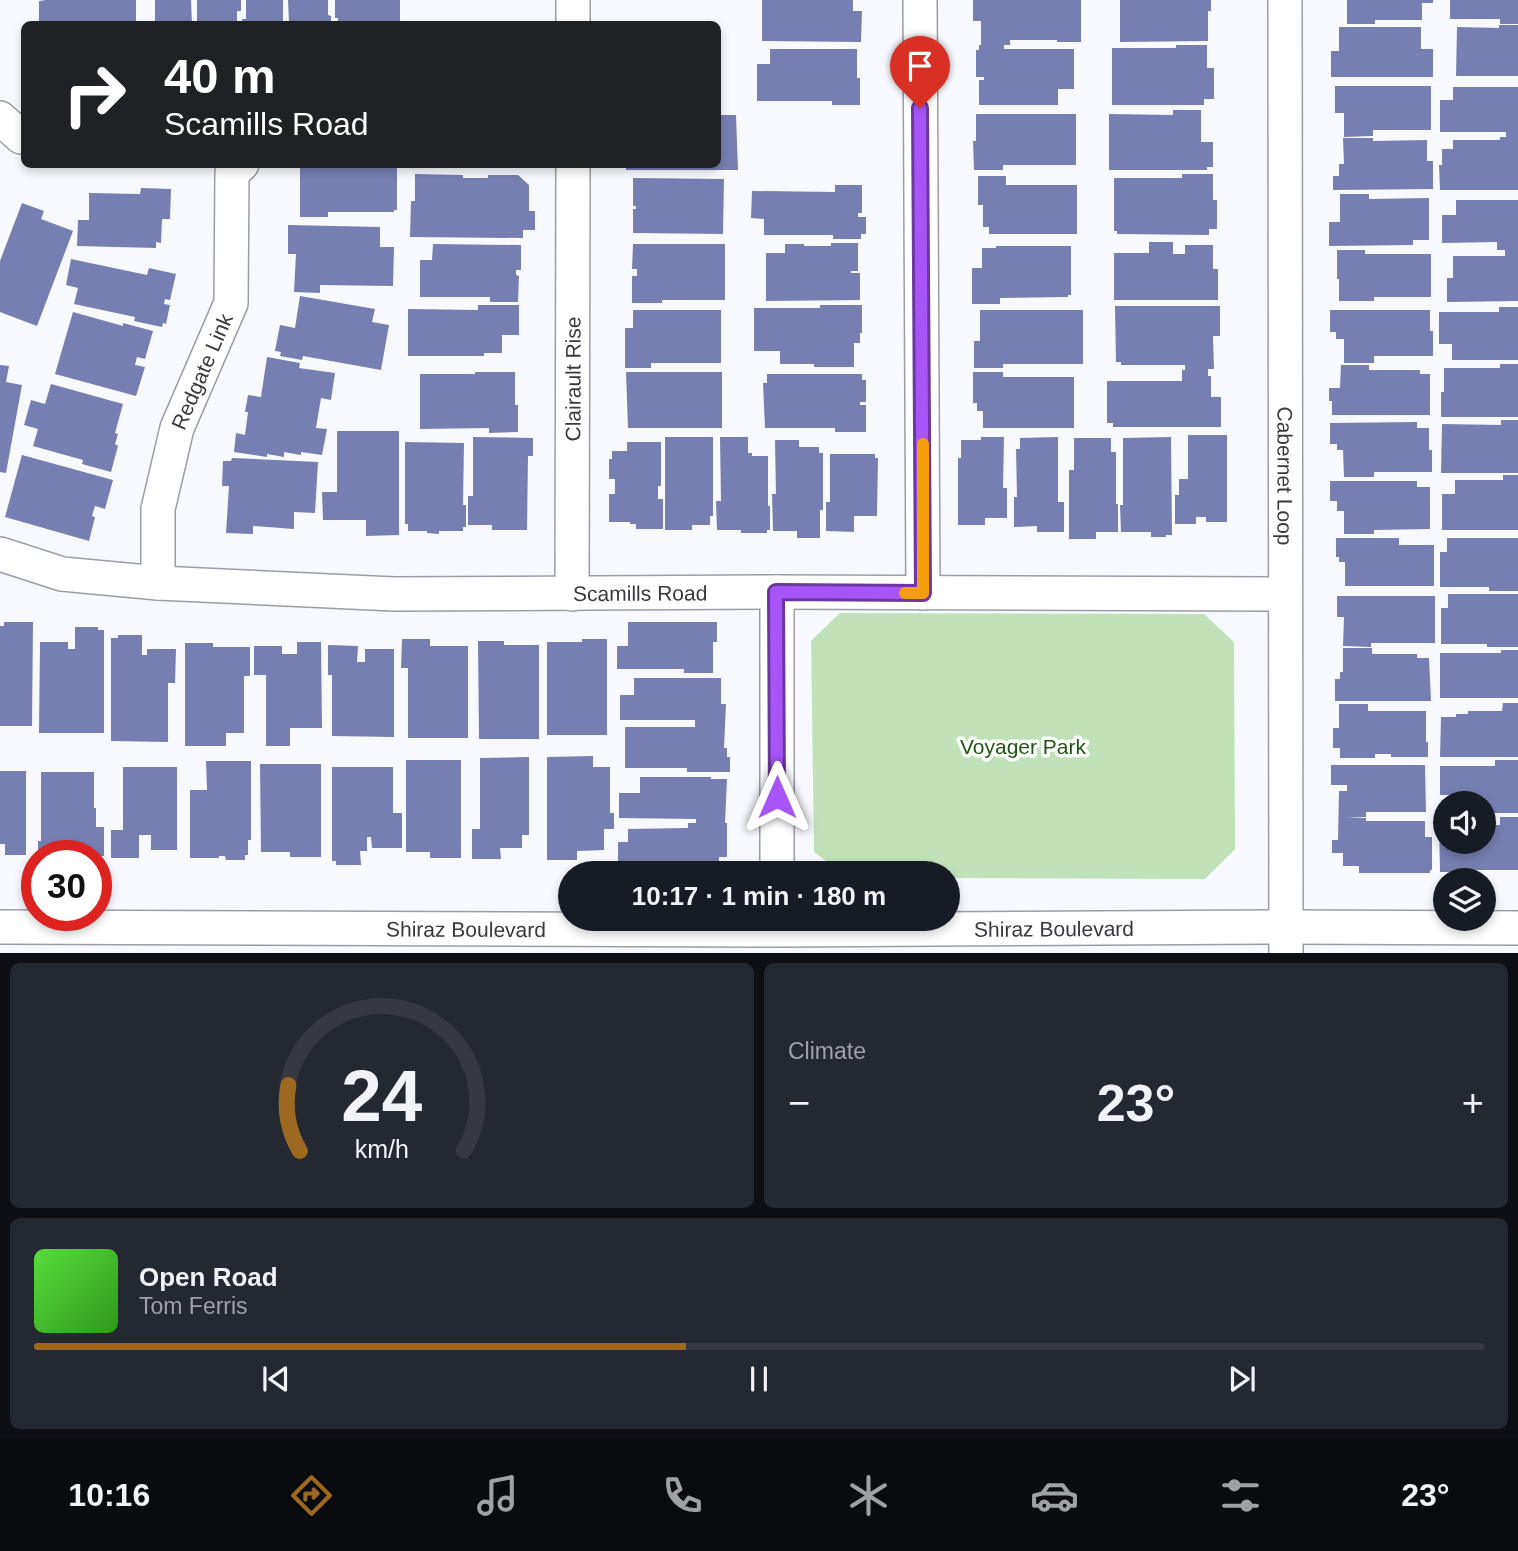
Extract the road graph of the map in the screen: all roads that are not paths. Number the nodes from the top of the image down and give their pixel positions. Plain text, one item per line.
1 (573, 0) edge
2 (920, 0) edge
3 (1285, 0) edge
4 (573, 21) edge
5 (0, 118) edge
6 (21, 137) edge
7 (232, 168) edge
8 (573, 168) edge
9 (0, 554) edge
10 (158, 583) junction
11 (776, 592) junction
12 (923, 593) junction
13 (572, 594) junction
14 (1285, 594) junction
15 (777, 861) edge
16 (558, 926) edge
17 (0, 927) edge
18 (1518, 929) edge
19 (960, 930) edge
20 (1287, 940) edge

1 - 4 street
2 - 12 street
3 - 14 street, Cabernet Loop
5 - 6 street
7 - 10 street, Redgate Link
8 - 13 street, Clairault Rise
9 - 10 street, Scamills Road
10 - 13 street, Scamills Road
11 - 12 street, Scamills Road
11 - 13 street, Scamills Road
11 - 15 street
12 - 14 street, Scamills Road
14 - 20 street, Cabernet Loop
16 - 17 street, Shiraz Boulevard
18 - 20 street, Shiraz Boulevard
19 - 20 street, Shiraz Boulevard

